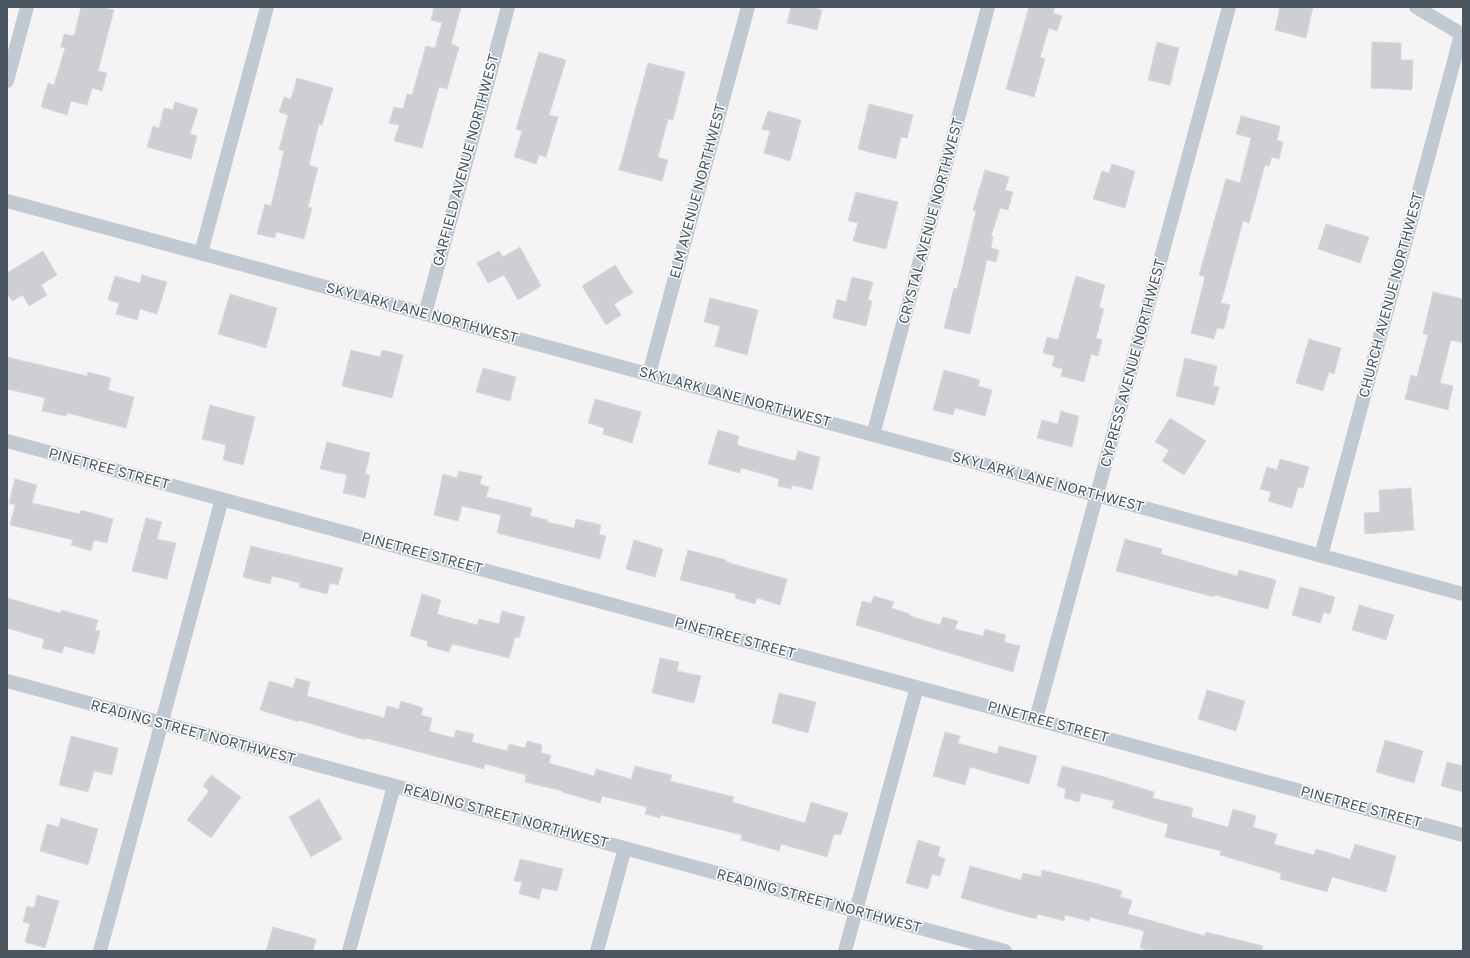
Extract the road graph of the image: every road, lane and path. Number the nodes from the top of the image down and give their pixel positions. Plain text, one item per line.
1 (27, 7) edge
2 (267, 7) edge
3 (508, 7) edge
4 (748, 7) edge
5 (988, 7) edge
6 (1229, 7) edge
7 (1416, 7) edge
8 (1462, 35) edge
9 (7, 81) edge
10 (7, 201) edge
11 (201, 253) junction
12 (425, 314) junction
13 (649, 374) junction
14 (873, 435) junction
15 (7, 441) edge
16 (1097, 495) junction
17 (222, 499) junction
18 (1321, 556) junction
19 (1463, 594) edge
20 (7, 681) edge
21 (917, 687) junction
22 (1036, 719) junction
23 (162, 723) junction
24 (394, 786) junction
25 (1463, 835) edge
26 (625, 848) junction
27 (856, 911) junction
28 (100, 951) edge
29 (349, 951) edge
30 (597, 951) edge
31 (845, 951) edge
32 (1005, 951) edge

1 - 9 street
2 - 11 street
3 - 12 street, GARFIELD AVENUE NORTHWEST
4 - 13 street, ELM AVENUE NORTHWEST
5 - 14 street, CRYSTAL AVENUE NORTHWEST
6 - 16 street, CYPRESS AVENUE NORTHWEST
7 - 8 street
8 - 18 street, CHURCH AVENUE NORTHWEST
10 - 11 street, SKYLARK LANE NORTHWEST
11 - 12 street, SKYLARK LANE NORTHWEST
12 - 13 street, SKYLARK LANE NORTHWEST
13 - 14 street, SKYLARK LANE NORTHWEST
14 - 16 street, SKYLARK LANE NORTHWEST
15 - 17 street, PINETREE STREET
16 - 18 street, SKYLARK LANE NORTHWEST
16 - 22 street, CYPRESS AVENUE NORTHWEST
17 - 21 street, PINETREE STREET
17 - 23 street
18 - 19 street, SKYLARK LANE NORTHWEST
20 - 23 street, READING STREET NORTHWEST
21 - 22 street, PINETREE STREET
21 - 27 street
22 - 25 street, PINETREE STREET
23 - 24 street, READING STREET NORTHWEST
23 - 28 street
24 - 26 street, READING STREET NORTHWEST
24 - 29 street
26 - 27 street, READING STREET NORTHWEST
26 - 30 street
27 - 31 street
27 - 32 street, READING STREET NORTHWEST

